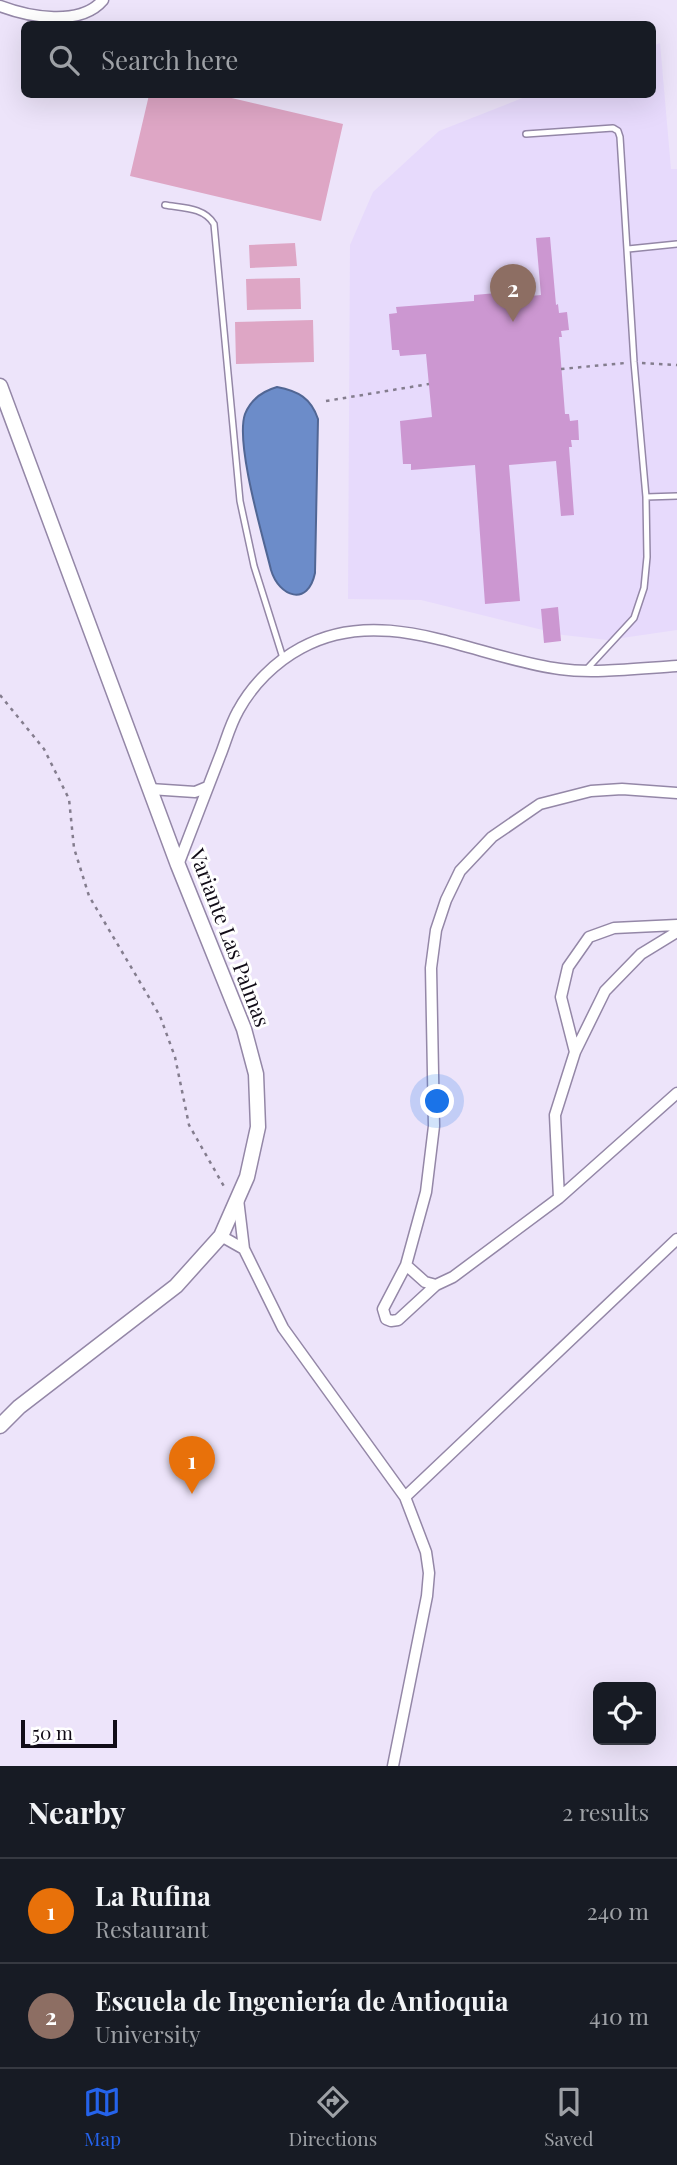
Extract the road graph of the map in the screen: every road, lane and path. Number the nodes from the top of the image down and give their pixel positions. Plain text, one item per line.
1 (103, 0) edge
2 (0, 6) edge
3 (526, 134) dead end
4 (165, 205) dead end
5 (677, 244) edge
6 (628, 249) junction
7 (634, 362) junction
8 (677, 365) edge
9 (561, 369) dead end
10 (429, 384) dead end
11 (0, 386) edge
12 (326, 401) dead end
13 (677, 496) edge
14 (646, 497) junction
15 (283, 658) junction
16 (677, 666) edge
17 (586, 670) junction
18 (0, 695) edge
19 (207, 787) junction
20 (150, 789) junction
21 (677, 793) edge
22 (178, 865) junction
23 (677, 925) edge
24 (677, 932) edge
25 (575, 1052) junction
26 (677, 1093) edge
27 (559, 1198) junction
28 (236, 1202) junction
29 (221, 1236) junction
30 (677, 1239) edge
31 (244, 1249) junction
32 (406, 1265) junction
33 (436, 1285) junction
34 (0, 1426) edge
35 (405, 1497) junction
36 (393, 1766) edge

1 - 2 street
3 - 6 lane
4 - 15 lane
5 - 6 lane
6 - 7 lane
7 - 8 path
7 - 9 path
7 - 14 lane
10 - 12 path
11 - 20 main road, Variante Las Palmas
13 - 14 lane
14 - 17 lane
15 - 17 street
15 - 19 street
16 - 17 street
18 - 28 path
19 - 20 street
19 - 22 street
20 - 22 main road, Variante Las Palmas
21 - 32 street
22 - 28 main road, Variante Las Palmas
23 - 25 street
24 - 25 street
25 - 27 street
26 - 27 street
27 - 33 street
28 - 29 main road, Variante Las Palmas
28 - 31 street
29 - 31 street
29 - 34 main road, Variante Las Palmas
30 - 35 street
31 - 35 street
32 - 33 street
32 - 33 street
35 - 36 street

